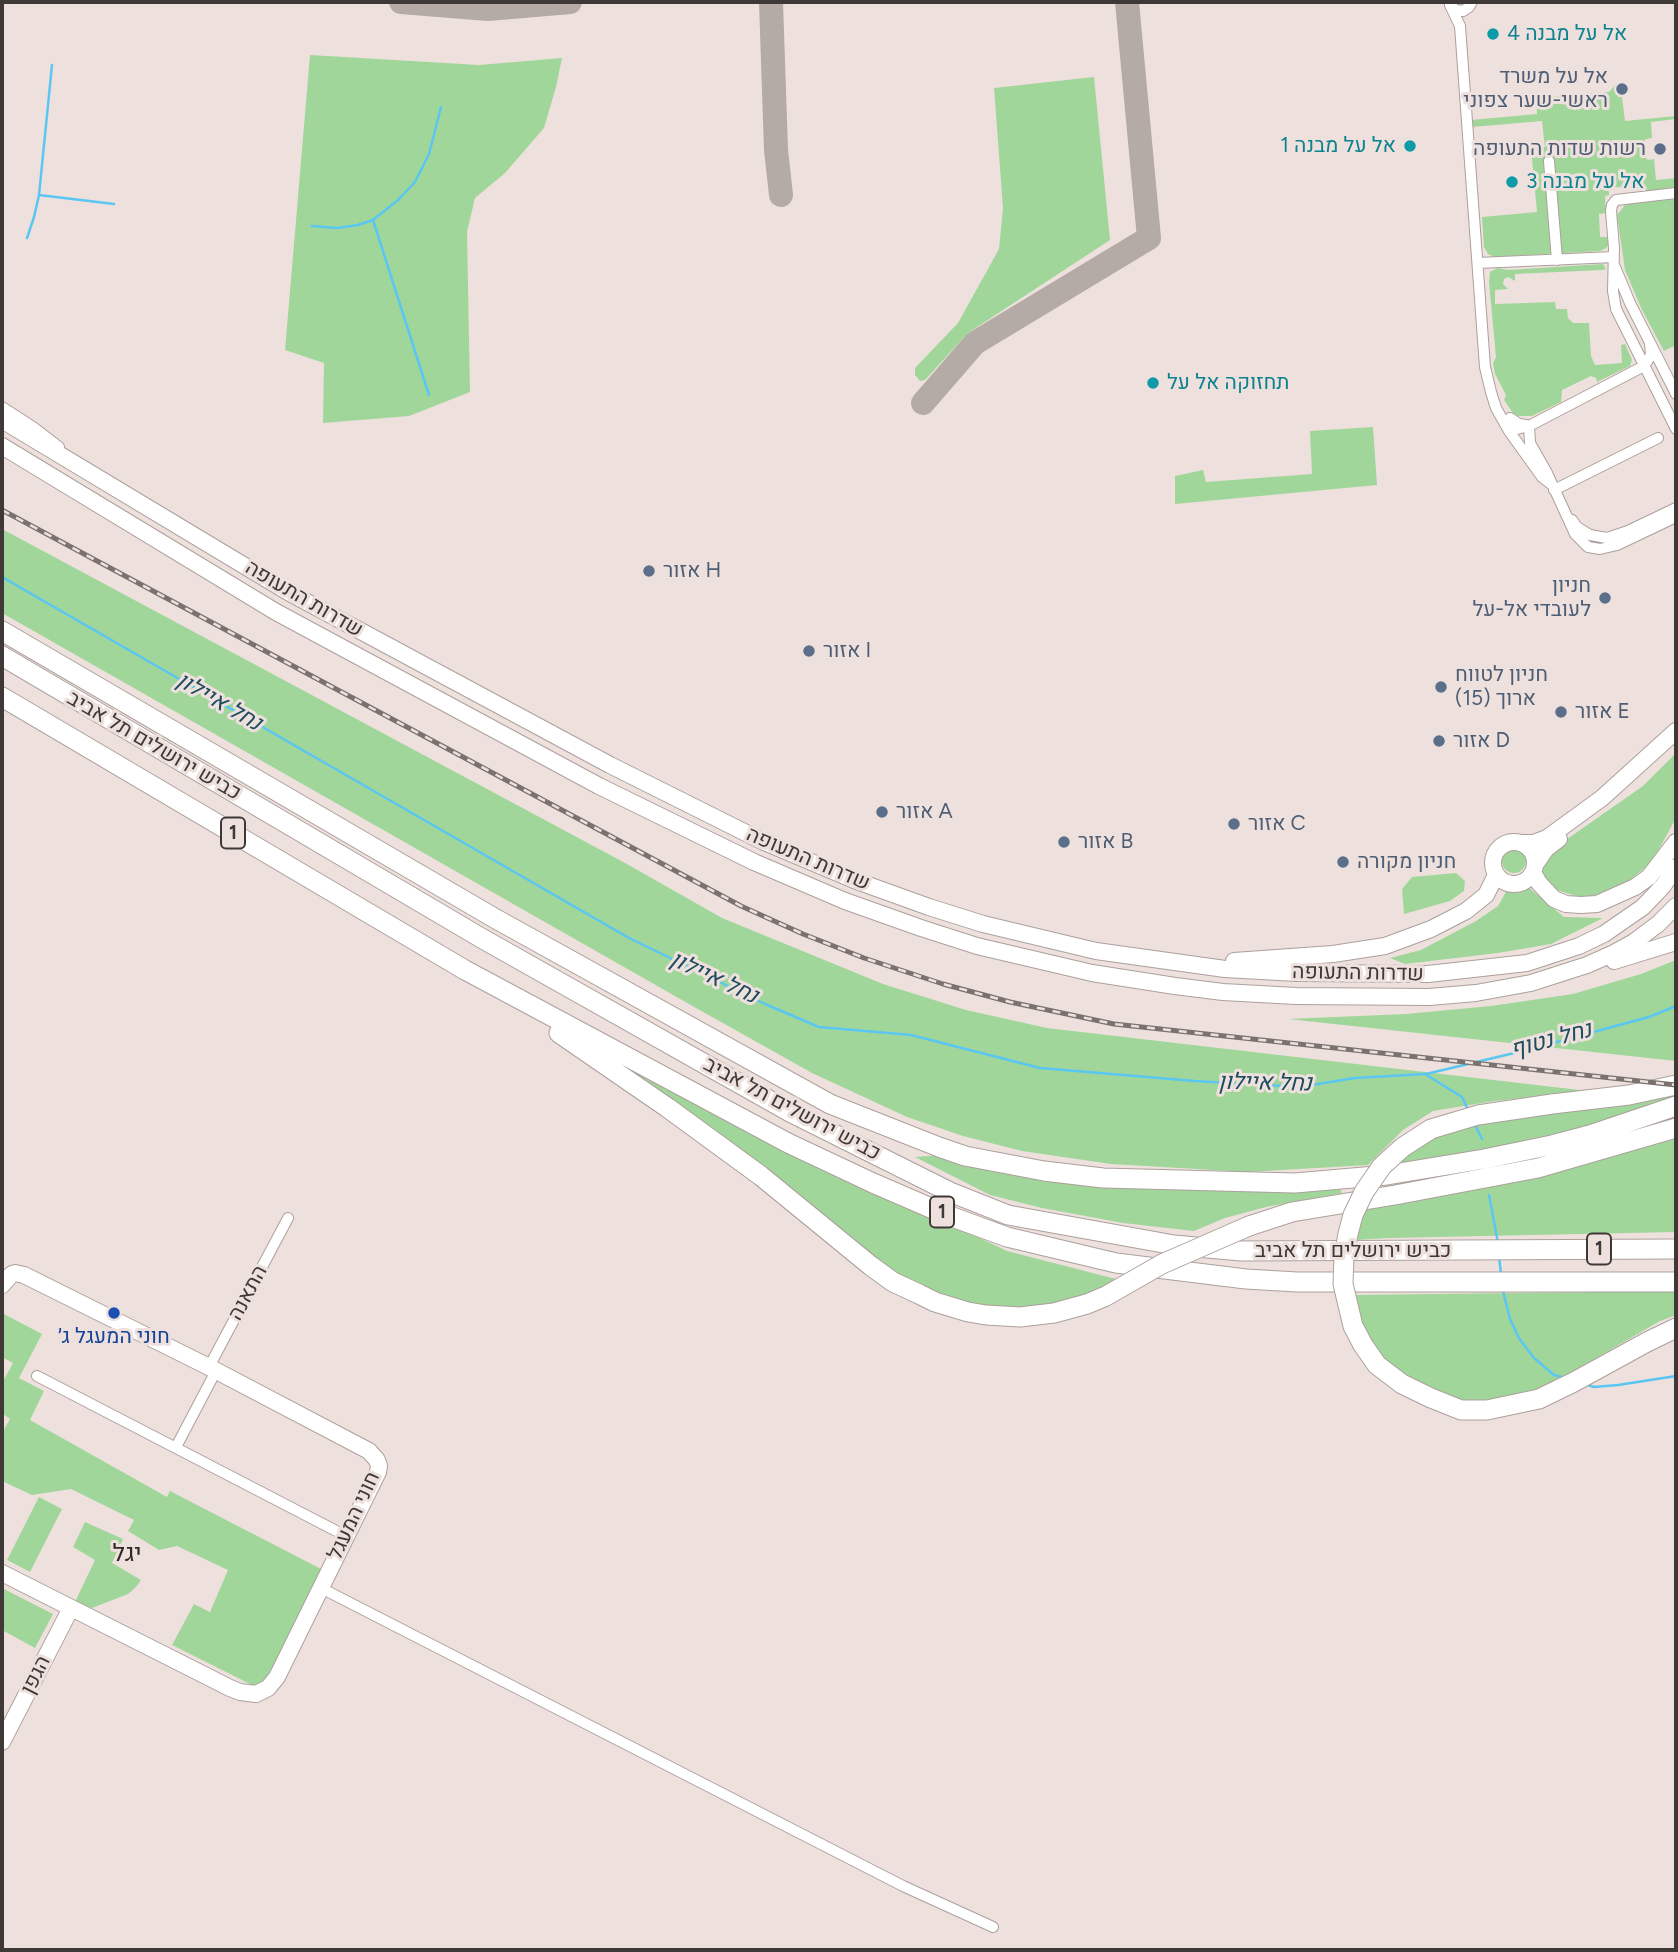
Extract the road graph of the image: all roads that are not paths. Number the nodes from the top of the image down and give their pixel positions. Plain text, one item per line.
1 (1450, 3) edge
2 (1470, 4) edge
3 (1460, 26) junction
4 (1549, 161) dead end
5 (1676, 193) edge
6 (1557, 260) junction
7 (1614, 261) junction
8 (1478, 263) junction
9 (1650, 343) junction
10 (1644, 366) junction
11 (1490, 387) junction
12 (1676, 394) edge
13 (2, 407) edge
14 (2, 420) edge
15 (1676, 429) edge
16 (1520, 433) junction
17 (1658, 438) dead end
18 (2, 449) edge
19 (88, 471) junction
20 (1552, 487) junction
21 (1676, 508) edge
22 (1676, 517) edge
23 (1641, 530) junction
24 (2, 631) edge
25 (6, 659) edge
26 (2, 697) edge
27 (1676, 731) edge
28 (1676, 744) edge
29 (1676, 842) edge
30 (1523, 843) junction
31 (1676, 867) edge
32 (1534, 869) junction
33 (1496, 876) junction
34 (1676, 905) edge
35 (1676, 942) edge
36 (1126, 956) junction
37 (465, 970) junction
38 (1531, 983) junction
39 (1676, 1085) edge
40 (1676, 1106) edge
41 (1676, 1128) edge
42 (288, 1218) dead end
43 (1676, 1249) edge
44 (1676, 1282) edge
45 (2, 1285) edge
46 (1676, 1328) edge
47 (213, 1369) junction
48 (37, 1376) dead end
49 (176, 1447) junction
50 (346, 1536) junction
51 (2, 1573) edge
52 (321, 1588) junction
53 (71, 1608) junction
54 (2, 1742) edge
55 (993, 1927) dead end

1 - 2 street
1 - 3 street
2 - 3 street
3 - 8 street
4 - 6 street
5 - 7 street
6 - 7 street
6 - 8 street
7 - 9 street
7 - 10 street
8 - 11 street
9 - 10 street
9 - 12 street
10 - 15 street
10 - 16 street
11 - 16 street
11 - 16 street
13 - 19 street
14 - 19 main road, שדרות התעופה
16 - 20 street
16 - 20 street
17 - 20 street
18 - 38 main road, שדרות התעופה
19 - 36 main road, שדרות התעופה
20 - 23 street
21 - 23 street
22 - 23 street
24 - 40 highway
25 - 43 highway, כביש ירושלים תל אביב / 1
26 - 37 highway, כביש ירושלים תל אביב / 1
27 - 30 main road
28 - 32 main road
29 - 32 main road
30 - 32 main road
30 - 33 main road
31 - 36 main road, שדרות התעופה
32 - 33 main road
33 - 36 main road
34 - 38 main road, שדרות התעופה
35 - 38 main road
37 - 41 highway, bridge
37 - 44 highway, כביש ירושלים תל אביב / 1
39 - 46 highway, bridge
42 - 47 street, התאנה
45 - 47 main road, חוני המעגל
47 - 49 street, התאנה
47 - 50 main road, חוני המעגל
48 - 49 street
49 - 50 street
50 - 52 main road, חוני המעגל
51 - 53 main road, חוני המעגל
52 - 53 main road, חוני המעגל
52 - 55 street
53 - 54 main road, הגפן

